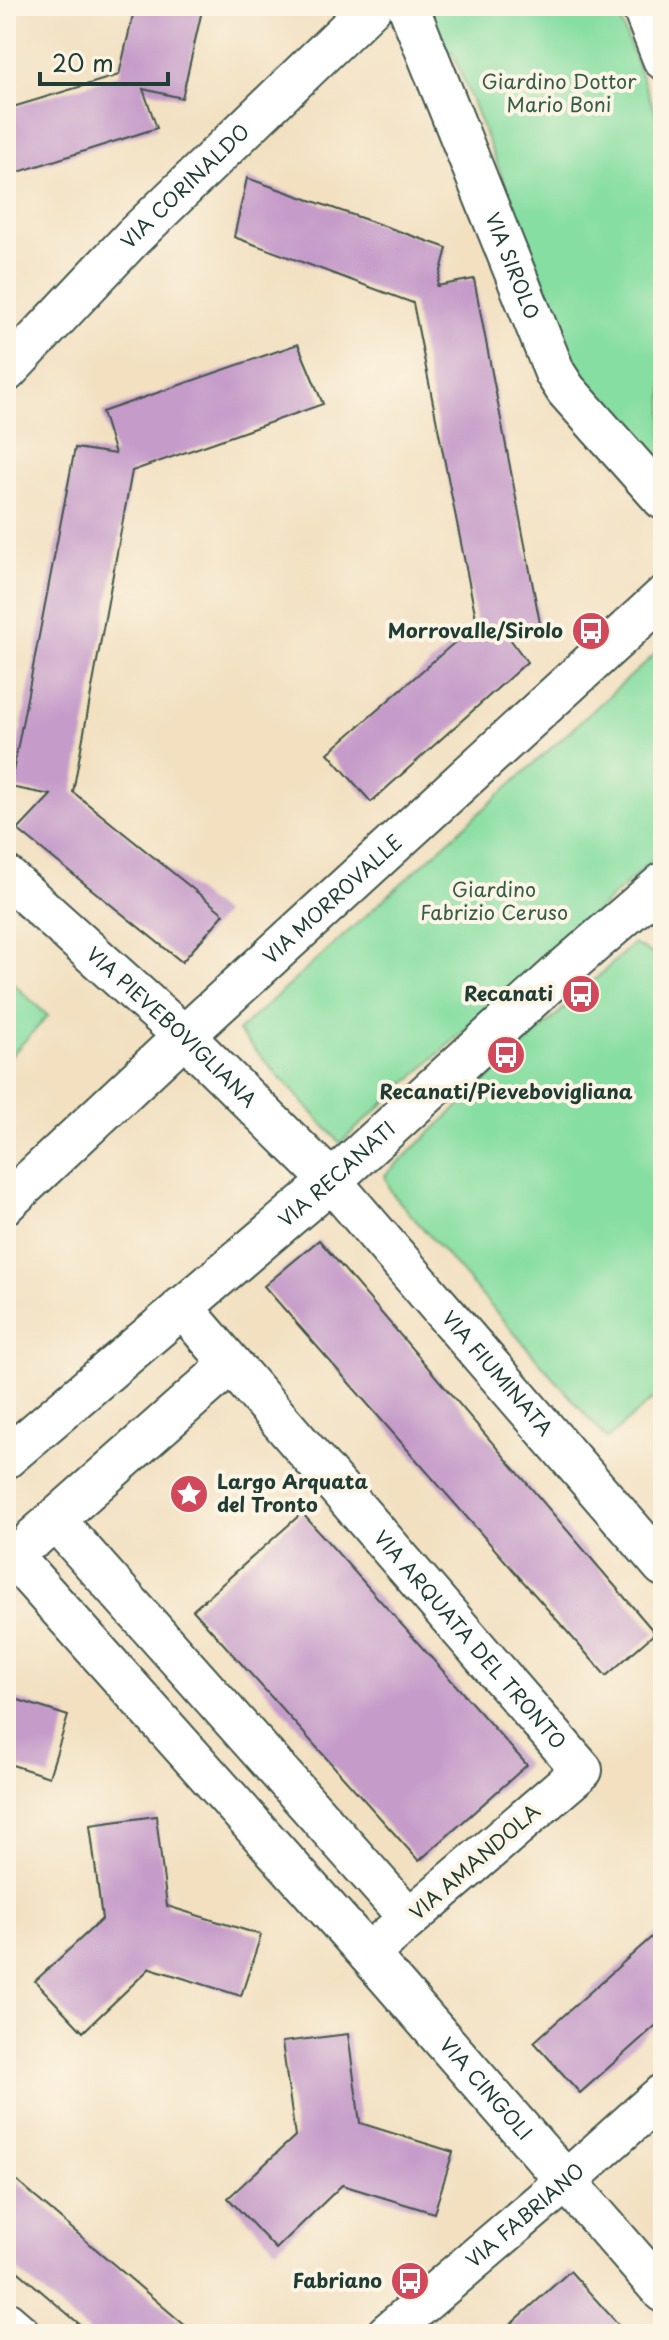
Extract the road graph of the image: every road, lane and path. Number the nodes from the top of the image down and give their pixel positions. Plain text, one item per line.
1 (372, 6) edge
2 (408, 6) edge
3 (642, 6) edge
4 (663, 59) edge
5 (6, 372) edge
6 (663, 499) edge
7 (663, 597) edge
8 (6, 876) edge
9 (656, 904) edge
10 (184, 1036) junction
11 (331, 1181) junction
12 (6, 1203) edge
13 (182, 1307) junction
14 (231, 1364) junction
15 (6, 1458) edge
16 (55, 1520) junction
17 (10, 1553) edge
18 (663, 1566) edge
19 (197, 1679) junction
20 (156, 1715) junction
21 (582, 1770) joint
22 (347, 1848) junction
23 (307, 1885) junction
24 (409, 1918) junction
25 (368, 1954) junction
26 (663, 2094) edge
27 (566, 2181) junction
28 (663, 2292) edge
29 (6, 2322) edge
30 (20, 2334) edge
31 (387, 2334) edge

1 - 5 street, VIA CORINALDO
2 - 6 street, VIA SIROLO
3 - 4 street
7 - 10 street, VIA MORROVALLE
8 - 10 street, VIA PIEVEBOVIGLIANA
9 - 11 street, VIA RECANATI
10 - 11 street, VIA PIEVEBOVIGLIANA
10 - 12 street, VIA MORROVALLE
11 - 13 street, VIA RECANATI
11 - 18 street, VIA FIUMINATA
13 - 14 street
13 - 15 street, VIA RECANATI
14 - 16 street
14 - 21 street, VIA ARQUATA DEL TRONTO
16 - 17 street
16 - 19 street
17 - 20 street, VIA CINGOLI
19 - 20 street
19 - 22 street
20 - 23 street, VIA CINGOLI
21 - 24 street, VIA AMANDOLA
22 - 23 street
22 - 24 street
23 - 25 street, VIA CINGOLI
24 - 25 street, VIA AMANDOLA
25 - 27 street, VIA CINGOLI
26 - 27 street, VIA FABRIANO
27 - 28 street, VIA CINGOLI
27 - 31 street, VIA FABRIANO
29 - 30 street

